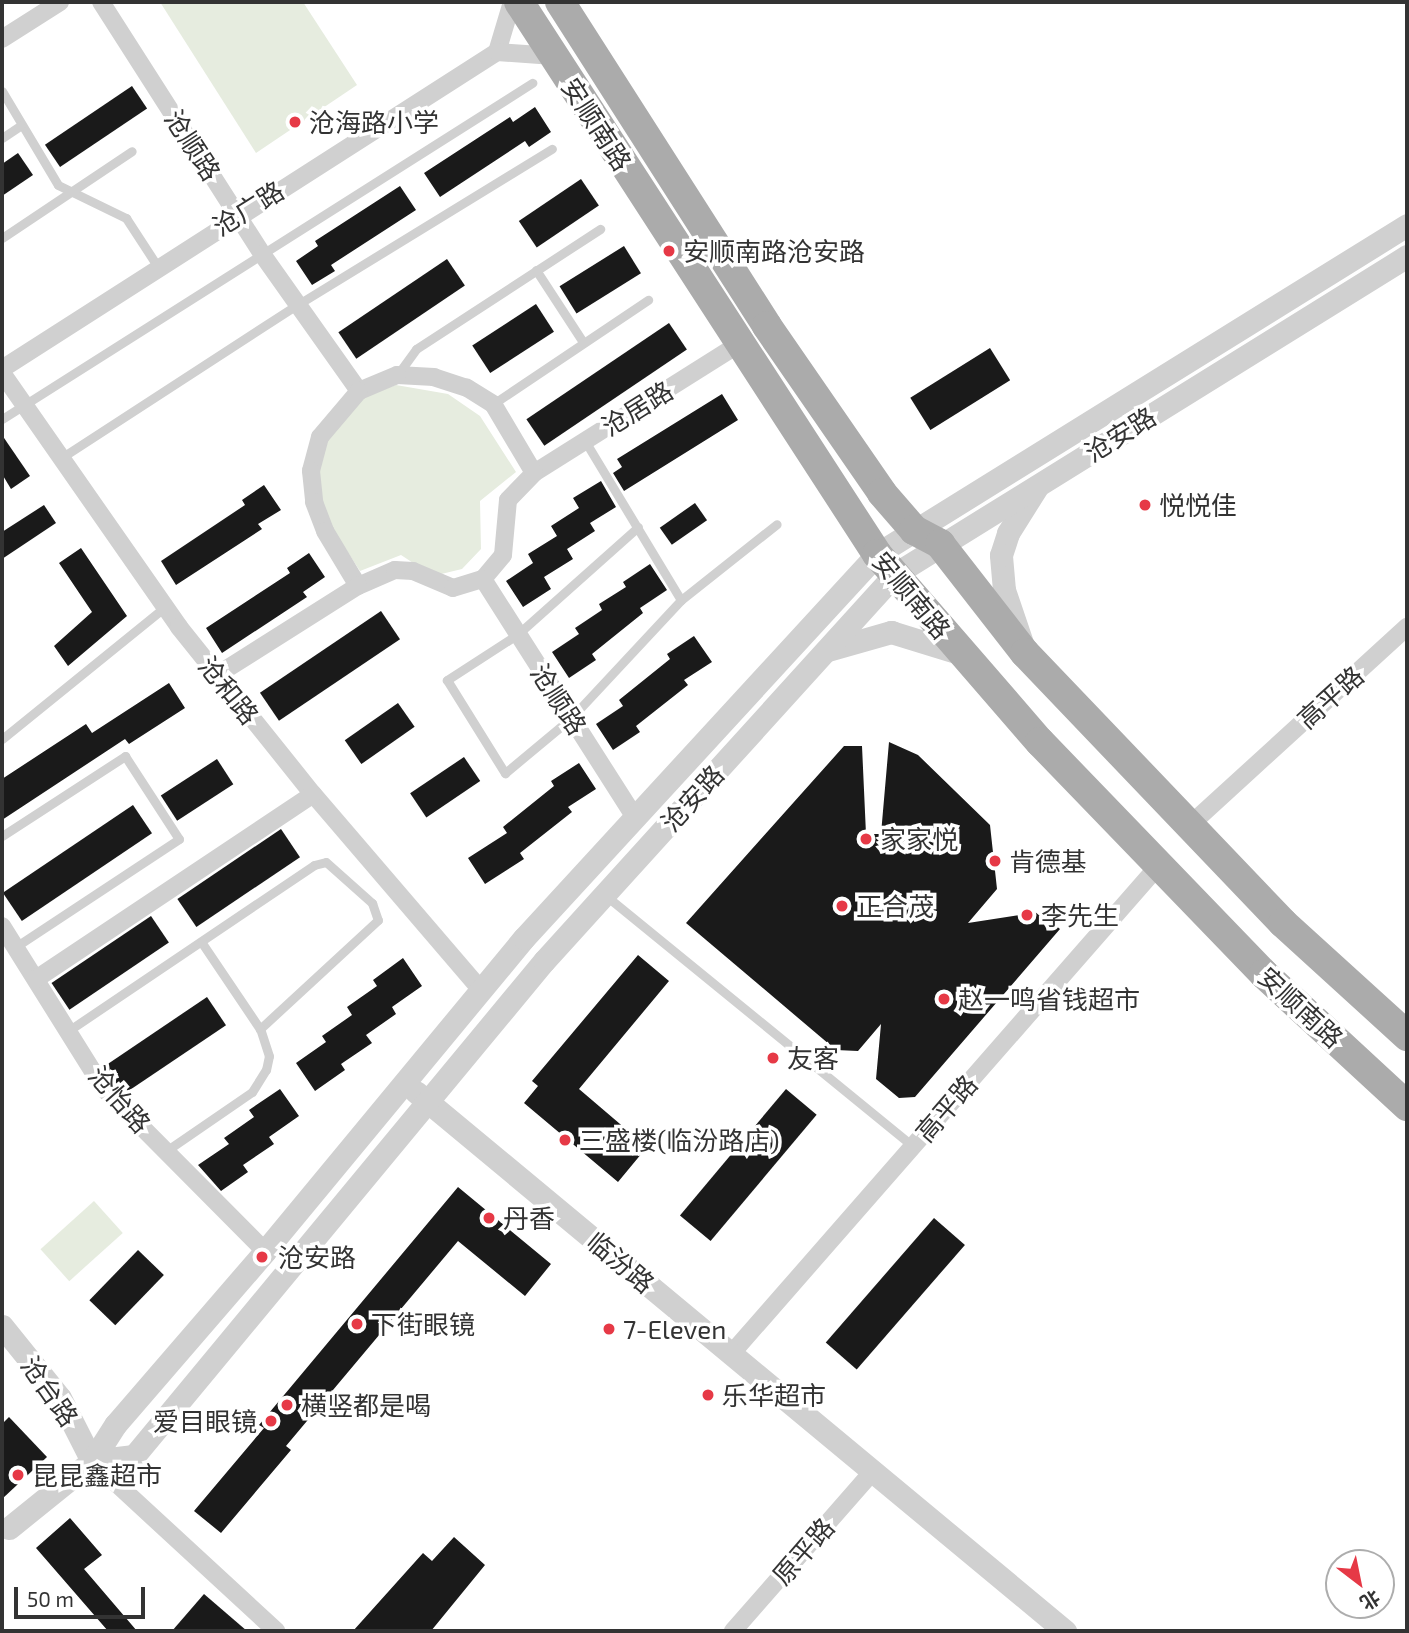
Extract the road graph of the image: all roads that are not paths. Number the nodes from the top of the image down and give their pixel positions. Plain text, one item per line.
1 (60, 2) edge
2 (102, 2) edge
3 (512, 2) edge
4 (519, 2) edge
5 (560, 2) edge
6 (2, 39) edge
7 (498, 52) junction
8 (554, 56) junction
9 (532, 83) dead end
10 (2, 91) edge
11 (20, 126) junction
12 (2, 138) edge
13 (552, 149) dead end
14 (132, 151) dead end
15 (68, 193) junction
16 (237, 214) junction
17 (1407, 225) edge
18 (600, 229) dead end
19 (2, 238) edge
20 (262, 254) junction
21 (1407, 256) edge
22 (158, 267) junction
23 (536, 270) junction
24 (648, 300) dead end
25 (297, 305) junction
26 (583, 342) junction
27 (739, 344) junction
28 (2, 371) edge
29 (397, 375) junction
30 (359, 391) junction
31 (493, 404) junction
32 (24, 405) junction
33 (2, 419) edge
34 (585, 441) junction
35 (61, 458) junction
36 (534, 473) junction
37 (1040, 483) junction
38 (777, 524) dead end
39 (638, 527) junction
40 (914, 530) junction
41 (940, 544) junction
42 (886, 564) junction
43 (483, 579) junction
44 (358, 586) junction
45 (681, 600) junction
46 (165, 607) junction
47 (1407, 627) edge
48 (518, 634) junction
49 (825, 651) junction
50 (1025, 653) junction
51 (962, 654) junction
52 (217, 675) junction
53 (572, 718) junction
54 (2, 739) edge
55 (313, 794) junction
56 (635, 818) junction
57 (1190, 825) junction
58 (2, 836) edge
59 (1160, 864) junction
60 (605, 895) junction
61 (2, 926) edge
62 (202, 943) junction
63 (15, 947) junction
64 (36, 979) junction
65 (480, 989) junction
66 (260, 1029) junction
67 (68, 1031) junction
68 (1407, 1036) edge
69 (403, 1081) junction
70 (426, 1100) junction
71 (1407, 1106) edge
72 (913, 1146) junction
73 (166, 1151) junction
74 (265, 1251) junction
75 (2, 1326) edge
76 (732, 1353) junction
77 (92, 1461) junction
78 (873, 1471) junction
79 (9, 1528) dead end
80 (276, 1631) edge
81 (733, 1631) edge
82 (1065, 1631) edge

1 - 6 street
2 - 16 street, 沧顺路
3 - 7 street
4 - 8 main road, 安顺南路
5 - 40 main road, 安顺南路
7 - 8 street
7 - 16 street, 沧广路
8 - 27 main road, 安顺南路
9 - 20 lane
10 - 11 lane
11 - 12 lane
11 - 15 lane
13 - 25 lane
14 - 15 lane
15 - 19 lane
15 - 22 lane
16 - 20 street, 沧顺路
16 - 22 street, 沧广路
17 - 40 street
18 - 23 lane
20 - 25 street, 沧顺路
20 - 32 lane
21 - 37 street, 沧安路
22 - 28 street, 沧广路
23 - 26 lane
23 - 29 lane
24 - 26 lane
25 - 30 street, 沧顺路
25 - 35 lane
26 - 31 lane
27 - 34 street, 沧居路
27 - 42 main road, 安顺南路
28 - 32 street, 沧和路
29 - 30 street
29 - 31 street
30 - 44 street
31 - 36 street
32 - 33 lane
32 - 35 street, 沧和路
34 - 36 street, 沧居路
34 - 39 lane
35 - 46 street, 沧和路
36 - 43 street
37 - 41 street, 沧安路
37 - 50 street
38 - 45 lane
39 - 45 lane
39 - 48 lane
40 - 41 main road, 安顺南路
40 - 42 street
41 - 42 street, 沧安路
41 - 50 main road, 安顺南路
42 - 49 street, 沧安路
42 - 51 main road, 安顺南路
42 - 56 street, 沧安路
43 - 44 street
43 - 48 street, 沧顺路
44 - 52 street
45 - 53 lane
46 - 52 street, 沧和路
46 - 54 lane
47 - 57 street, 高平路
48 - 53 street, 沧顺路
48 - 53 lane
49 - 51 street
49 - 60 street, 沧安路
50 - 57 main road, 安顺南路
51 - 59 main road, 安顺南路
52 - 55 street, 沧和路
53 - 56 street, 沧顺路
55 - 64 street
55 - 65 street, 沧和路
56 - 65 street, 沧安路
57 - 68 main road, 安顺南路
58 - 63 lane
59 - 71 main road, 安顺南路
59 - 72 street, 高平路
60 - 70 street, 沧安路
60 - 72 lane
61 - 63 street, 沧怡路
62 - 66 lane
62 - 66 lane
62 - 67 lane
63 - 64 street, 沧怡路
64 - 67 street, 沧怡路
65 - 69 street, 沧安路
66 - 73 lane
67 - 73 street, 沧怡路
69 - 70 street, 临汾路
69 - 74 street, 沧安路
70 - 76 street, 临汾路
70 - 77 street, 沧安路
72 - 76 street, 高平路
73 - 74 street, 沧怡路
74 - 77 street, 沧安路
75 - 77 street, 沧台路
76 - 78 street, 临汾路
77 - 79 street, 沧安路
77 - 80 street
78 - 81 street, 原平路
78 - 82 street, 临汾路

